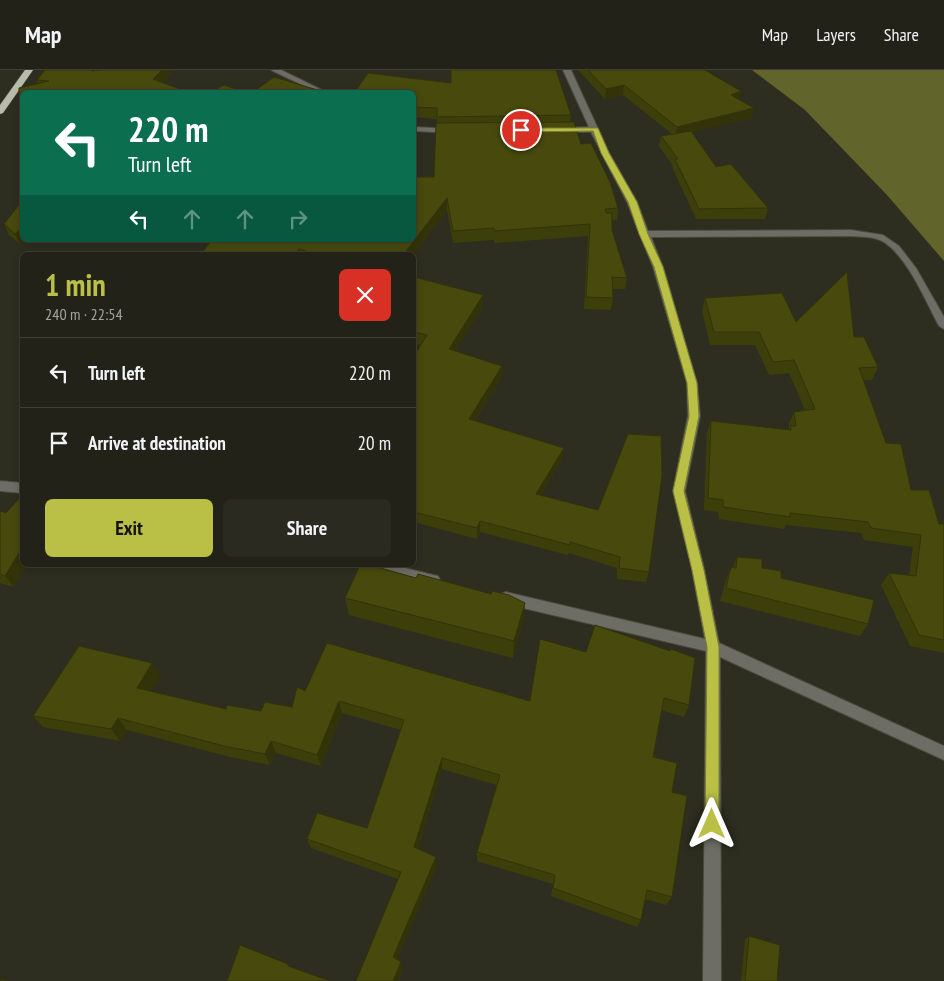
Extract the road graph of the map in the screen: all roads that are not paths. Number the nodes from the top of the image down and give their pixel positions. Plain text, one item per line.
1 (29, 70) edge
2 (275, 70) edge
3 (567, 70) edge
4 (318, 90) edge
5 (0, 111) edge
6 (416, 129) edge
7 (596, 129) junction
8 (546, 130) edge
9 (458, 131) edge
10 (644, 234) junction
11 (944, 326) edge
12 (0, 486) edge
13 (20, 488) edge
14 (378, 567) edge
15 (446, 583) edge
16 (494, 595) edge
17 (713, 647) junction
18 (944, 753) edge
19 (712, 981) edge

1 - 5 highway
2 - 4 street
3 - 7 street
6 - 9 street
7 - 8 street
7 - 10 street
10 - 11 street
10 - 17 street
12 - 13 street
14 - 15 street
16 - 17 street
17 - 18 street
17 - 19 street

